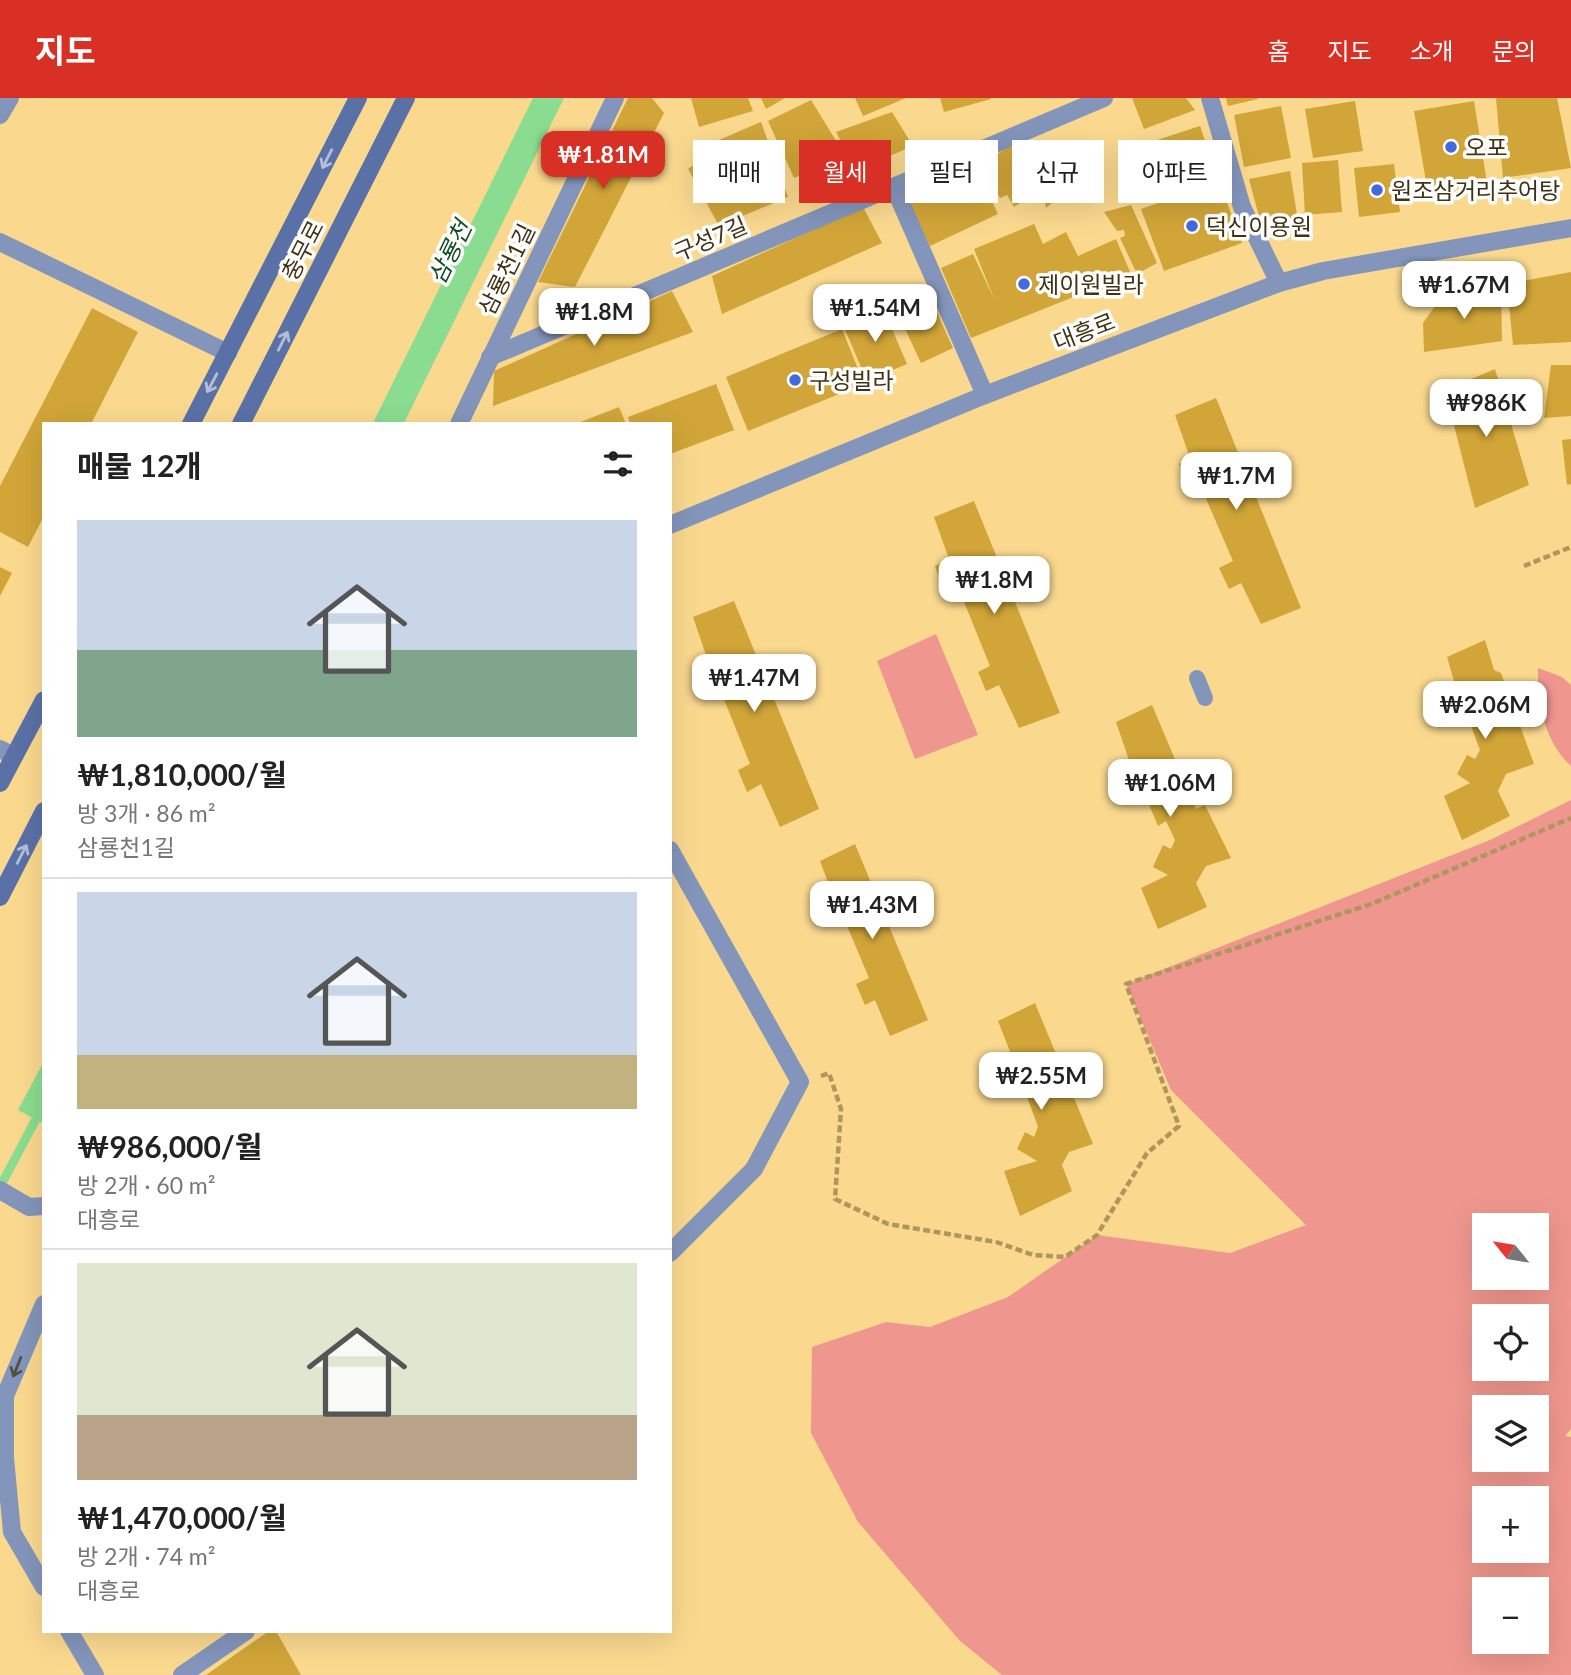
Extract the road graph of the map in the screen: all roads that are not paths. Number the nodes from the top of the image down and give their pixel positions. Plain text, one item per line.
1 (10, 98) edge
2 (358, 98) edge
3 (406, 98) edge
4 (615, 98) edge
5 (1104, 98) edge
6 (1210, 98) edge
7 (0, 115) edge
8 (894, 187) junction
9 (1571, 228) edge
10 (0, 242) edge
11 (1279, 283) junction
12 (228, 353) junction
13 (490, 358) junction
14 (985, 395) junction
15 (192, 422) edge
16 (242, 422) edge
17 (461, 422) edge
18 (672, 523) edge
19 (1197, 678) dead end
20 (1205, 698) dead end
21 (42, 703) edge
22 (7, 753) edge
23 (0, 783) edge
24 (42, 815) edge
25 (672, 854) edge
26 (0, 897) edge
27 (0, 1190) edge
28 (36, 1207) edge
29 (672, 1251) edge
30 (42, 1309) edge
31 (2, 1452) edge
32 (6, 1525) edge
33 (42, 1584) edge
34 (70, 1633) edge
35 (243, 1633) edge
36 (95, 1675) edge
37 (182, 1675) edge

1 - 7 street
2 -> 12 main road, 충무로
16 -> 3 main road, 충무로
4 - 13 street, 삼룡천1길
5 - 8 street, 구성7길
6 - 11 street
8 - 13 street, 구성7길
8 - 14 street
9 - 11 street, 대흥로
10 - 12 street
11 - 14 street, 대흥로
12 -> 15 main road, 충무로
13 - 17 street, 삼룡천1길
14 - 18 street, 대흥로
19 - 20 lane
21 - 22 main road
22 - 23 main road
26 -> 24 main road
25 - 29 street
27 - 28 street
30 -> 31 street
31 - 32 street
32 - 33 street
34 - 36 street
35 - 37 street

